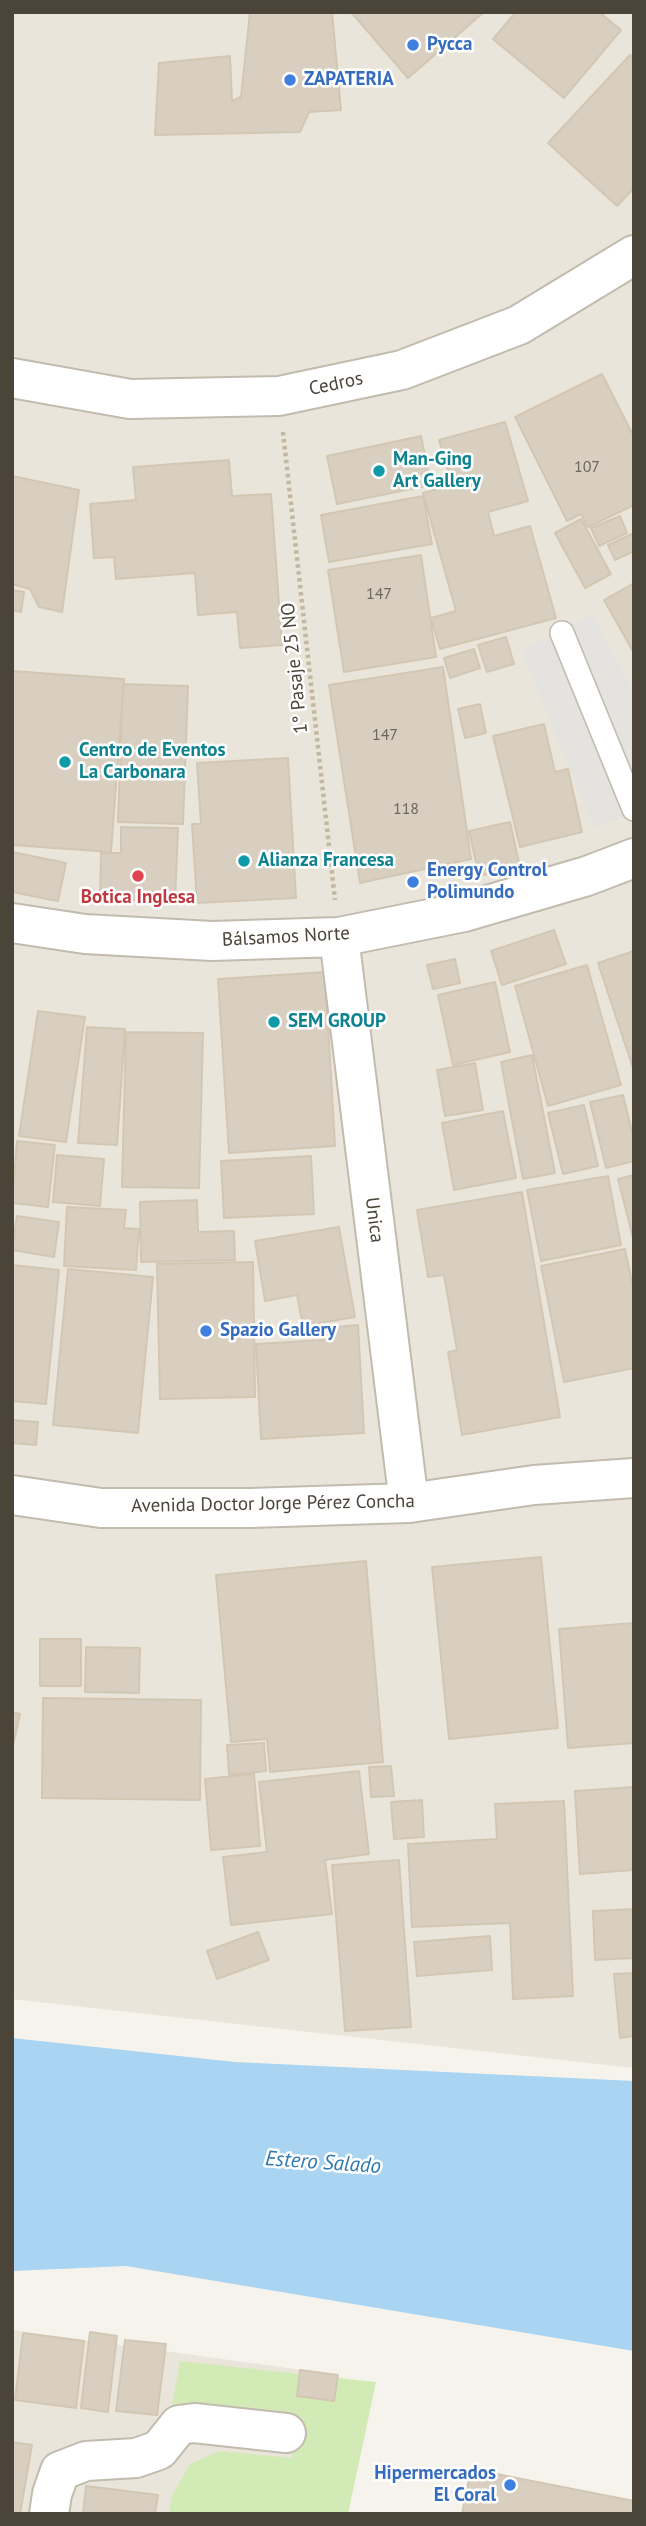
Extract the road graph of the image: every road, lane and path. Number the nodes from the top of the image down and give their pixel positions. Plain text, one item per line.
1 (634, 255) edge
2 (12, 378) edge
3 (279, 396) junction
4 (562, 633) dead end
5 (634, 809) edge
6 (634, 858) edge
7 (12, 923) edge
8 (339, 937) junction
9 (634, 1454) edge
10 (634, 1478) edge
11 (534, 1485) junction
12 (12, 1495) edge
13 (409, 1503) junction
14 (286, 2433) dead end
15 (49, 2514) edge

1 - 3 street, Cedros
2 - 3 street, Cedros
3 - 8 path, 1° Pasaje 25 NO
4 - 5 lane
6 - 8 street, Bálsamos Norte
7 - 8 street, Bálsamos Norte
8 - 13 street, Unica
9 - 11 street, Avenida Doctor Jorge Pérez Concha
10 - 11 street, Avenida Doctor Jorge Pérez Concha
11 - 13 street, Avenida Doctor Jorge Pérez Concha
12 - 13 street, Avenida Doctor Jorge Pérez Concha
14 - 15 street

